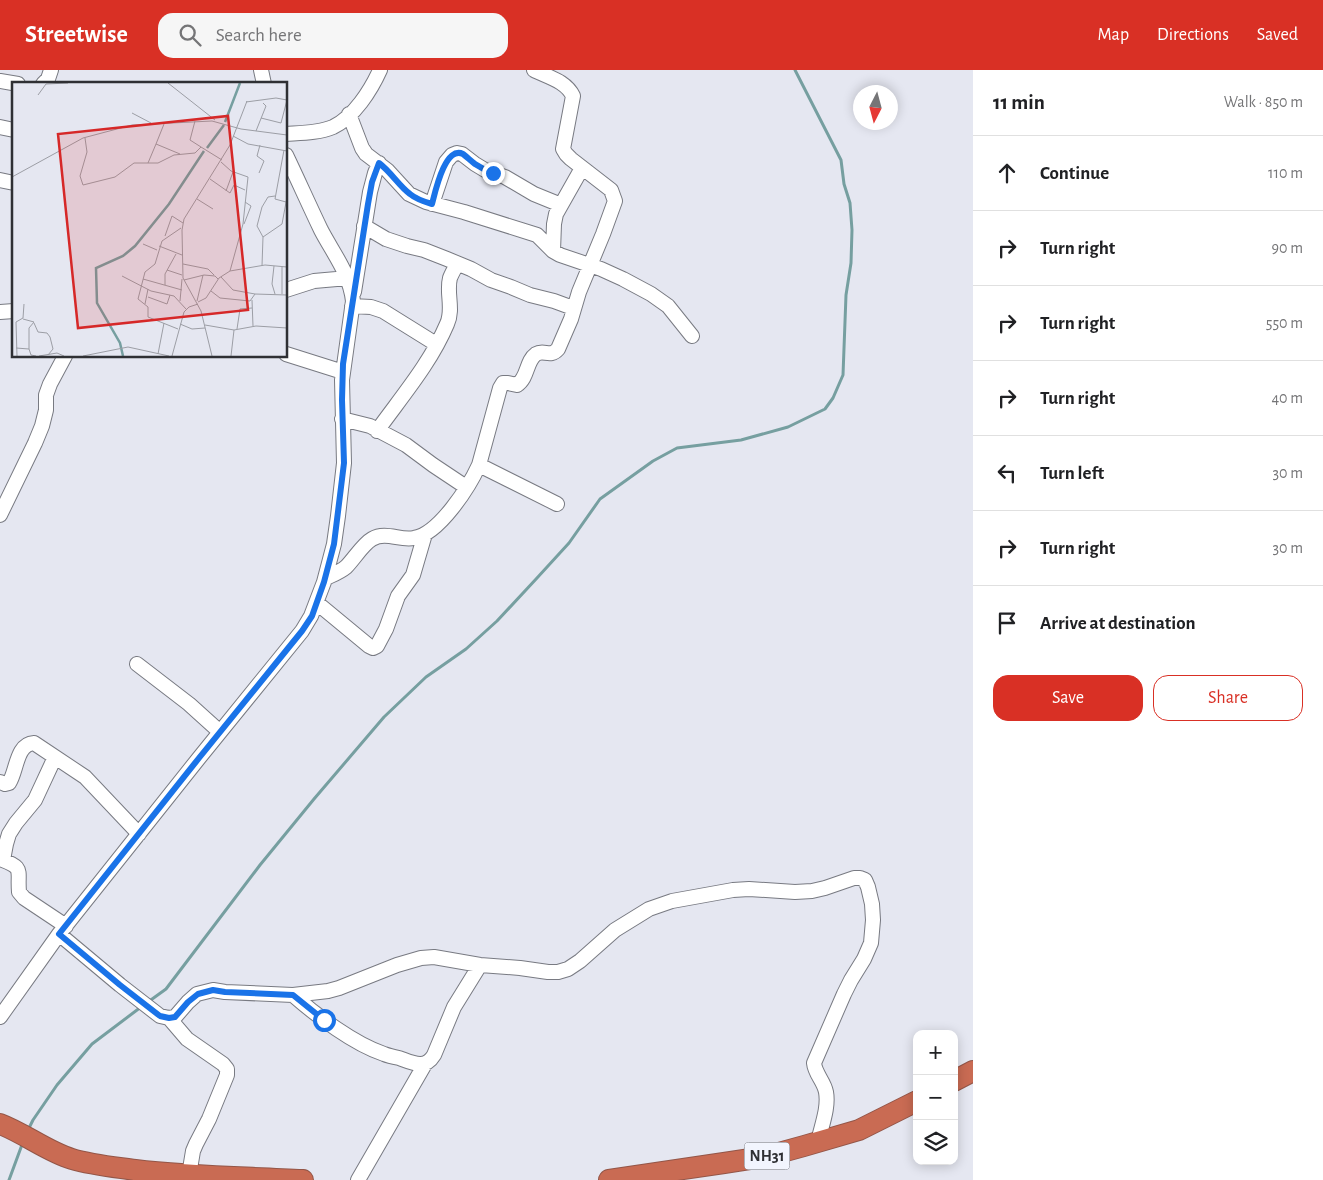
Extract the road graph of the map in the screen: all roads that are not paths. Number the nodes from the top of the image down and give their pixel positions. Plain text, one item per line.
1 (52, 70) edge
2 (380, 70) edge
3 (534, 70) edge
4 (45, 82) edge
5 (349, 114) junction
6 (288, 134) edge
7 (288, 159) edge
8 (379, 163) junction
9 (582, 168) junction
10 (432, 204) junction
11 (561, 205) junction
12 (364, 226) junction
13 (553, 251) junction
14 (457, 264) junction
15 (590, 266) junction
16 (348, 278) junction
17 (288, 289) edge
18 (353, 303) junction
19 (573, 308) junction
20 (692, 336) dead end
21 (436, 344) junction
22 (288, 355) edge
23 (64, 358) edge
24 (342, 372) junction
25 (342, 419) junction
26 (377, 431) junction
27 (479, 465) junction
28 (466, 487) junction
29 (557, 504) dead end
30 (0, 515) edge
31 (425, 534) junction
32 (326, 578) junction
33 (317, 603) junction
34 (137, 664) dead end
35 (220, 732) junction
36 (56, 757) junction
37 (0, 782) edge
38 (139, 834) junction
39 (1, 860) edge
40 (63, 930) junction
41 (480, 965) junction
42 (293, 995) junction
43 (0, 1017) edge
44 (164, 1017) junction
45 (425, 1064) junction
46 (973, 1071) edge
47 (958, 1079) edge
48 (913, 1103) edge
49 (5, 1126) edge
50 (818, 1142) junction
51 (64, 1156) junction
52 (189, 1175) junction
53 (92, 1180) edge
54 (303, 1180) edge
55 (358, 1180) edge
56 (609, 1180) edge

1 - 4 street
2 - 5 street
3 - 9 street
5 - 6 street
5 - 8 street
7 - 16 street
8 - 10 street
8 - 12 street
9 - 11 street
9 - 15 street
10 - 11 street
10 - 13 street
11 - 13 street
12 - 14 street
12 - 18 street
13 - 15 street
14 - 19 street
14 - 21 street
15 - 19 street
15 - 20 street
16 - 17 street
16 - 18 street
18 - 21 street
18 - 24 street
19 - 27 street
21 - 26 street
22 - 24 street
23 - 30 street
24 - 25 street
25 - 26 street
25 - 32 street
26 - 28 street
27 - 28 street
27 - 29 street
28 - 31 street
31 - 32 street
31 - 33 street
32 - 33 street
33 - 35 street
34 - 35 street
35 - 38 street
36 - 37 street
36 - 38 street
36 - 39 street
38 - 40 street
39 - 40 street
40 - 43 street
40 - 44 street
41 - 42 street
41 - 45 street
41 - 50 street
42 - 44 street
42 - 45 street
44 - 52 street
45 - 55 street
46 - 47 highway
48 - 50 highway, NH31
49 - 51 highway
50 - 56 highway, NH31
51 - 52 highway
51 - 53 highway
52 - 54 highway

